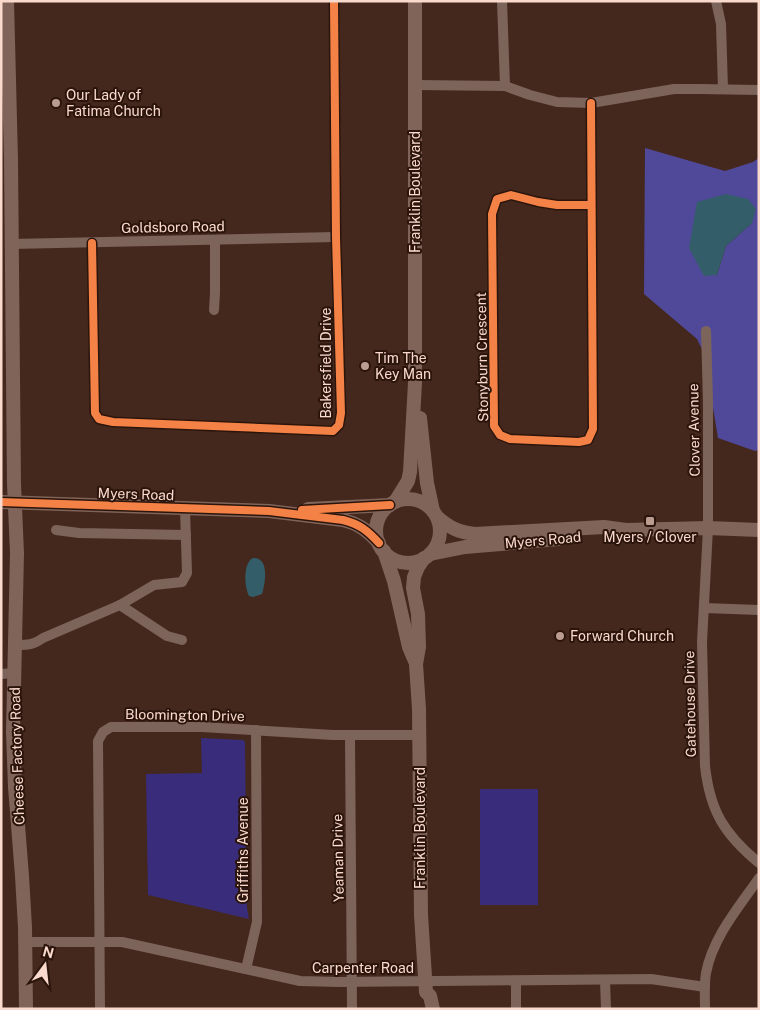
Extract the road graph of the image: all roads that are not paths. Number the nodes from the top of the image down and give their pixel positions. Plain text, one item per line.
1 (7, 1) edge
2 (334, 1) edge
3 (415, 1) edge
4 (502, 1) edge
5 (716, 1) edge
6 (416, 85) junction
7 (505, 86) junction
8 (723, 89) junction
9 (759, 90) edge
10 (591, 104) junction
11 (592, 204) junction
12 (336, 238) junction
13 (215, 240) junction
14 (92, 243) junction
15 (11, 244) junction
16 (214, 310) dead end
17 (706, 331) dead end
18 (415, 383) junction
19 (8, 503) edge
20 (392, 503) junction
21 (185, 509) junction
22 (270, 512) junction
23 (435, 514) junction
24 (708, 528) junction
25 (56, 530) dead end
26 (626, 530) junction
27 (759, 530) edge
28 (186, 534) junction
29 (381, 547) junction
30 (427, 556) junction
31 (120, 605) junction
32 (704, 608) junction
33 (759, 610) edge
34 (182, 640) dead end
35 (16, 645) junction
36 (416, 664) junction
37 (8, 673) edge
38 (256, 730) junction
39 (350, 734) junction
40 (419, 735) junction
41 (759, 862) edge
42 (759, 878) edge
43 (25, 942) junction
44 (100, 942) junction
45 (246, 969) junction
46 (605, 980) junction
47 (516, 981) junction
48 (353, 982) junction
49 (426, 987) junction
50 (705, 987) junction
51 (26, 1009) edge
52 (100, 1009) edge
53 (352, 1009) edge
54 (424, 1009) edge
55 (432, 1009) edge
56 (516, 1009) edge
57 (606, 1009) edge
58 (705, 1009) edge

1 - 15 main road, Cheese Factory Road
2 - 12 street, Bakersfield Drive
3 - 6 main road, Franklin Boulevard
4 - 7 street
5 - 8 street
6 - 7 street
6 - 18 main road, Franklin Boulevard
7 - 10 street
8 - 9 street
8 - 10 street
10 - 11 street, Stonyburn Crescent
11 - 11 street, Stonyburn Crescent
12 - 13 street, Goldsboro Road
12 - 14 street, Bakersfield Drive
13 - 14 street, Goldsboro Road
13 - 16 street
14 - 15 street, Goldsboro Road
15 - 19 main road, Cheese Factory Road
17 - 24 street, Clover Avenue
18 - 20 main road, Franklin Boulevard
18 - 23 main road, Franklin Boulevard
19 - 21 main road, Myers Road
19 - 35 main road, Cheese Factory Road
20 - 22 main road, Myers Road
20 - 23 main road
20 - 29 main road
21 - 22 main road, Myers Road
21 - 28 street
22 - 29 main road, Myers Road
23 - 26 main road, Myers Road
23 - 30 main road
24 - 26 main road, Myers Road
24 - 27 main road, Myers Road
24 - 32 street, Gatehouse Drive
25 - 28 street
26 - 30 main road, Myers Road
28 - 31 street
29 - 30 main road
29 - 36 main road, Franklin Boulevard
30 - 36 main road, Franklin Boulevard
31 - 34 street
31 - 35 street
32 - 33 street
32 - 41 street, Gatehouse Drive
35 - 37 main road, Cheese Factory Road
36 - 40 main road, Franklin Boulevard
37 - 43 main road, Cheese Factory Road
38 - 39 street, Bloomington Drive
38 - 44 street, Bloomington Drive
38 - 45 street, Griffiths Avenue
39 - 40 street, Bloomington Drive
39 - 48 street, Yeaman Drive
40 - 49 main road, Franklin Boulevard
42 - 50 street
43 - 44 street, Carpenter Road
43 - 51 main road, Cheese Factory Road
44 - 45 street, Carpenter Road
44 - 52 street, Bloomington Drive
45 - 48 street, Carpenter Road
46 - 47 street, Carpenter Road
46 - 50 street, Carpenter Road
46 - 57 street
47 - 49 street, Carpenter Road
47 - 56 street
48 - 49 street, Carpenter Road
48 - 53 street, Yeaman Drive
49 - 54 main road, Franklin Boulevard
49 - 55 main road, Franklin Boulevard
50 - 58 street

